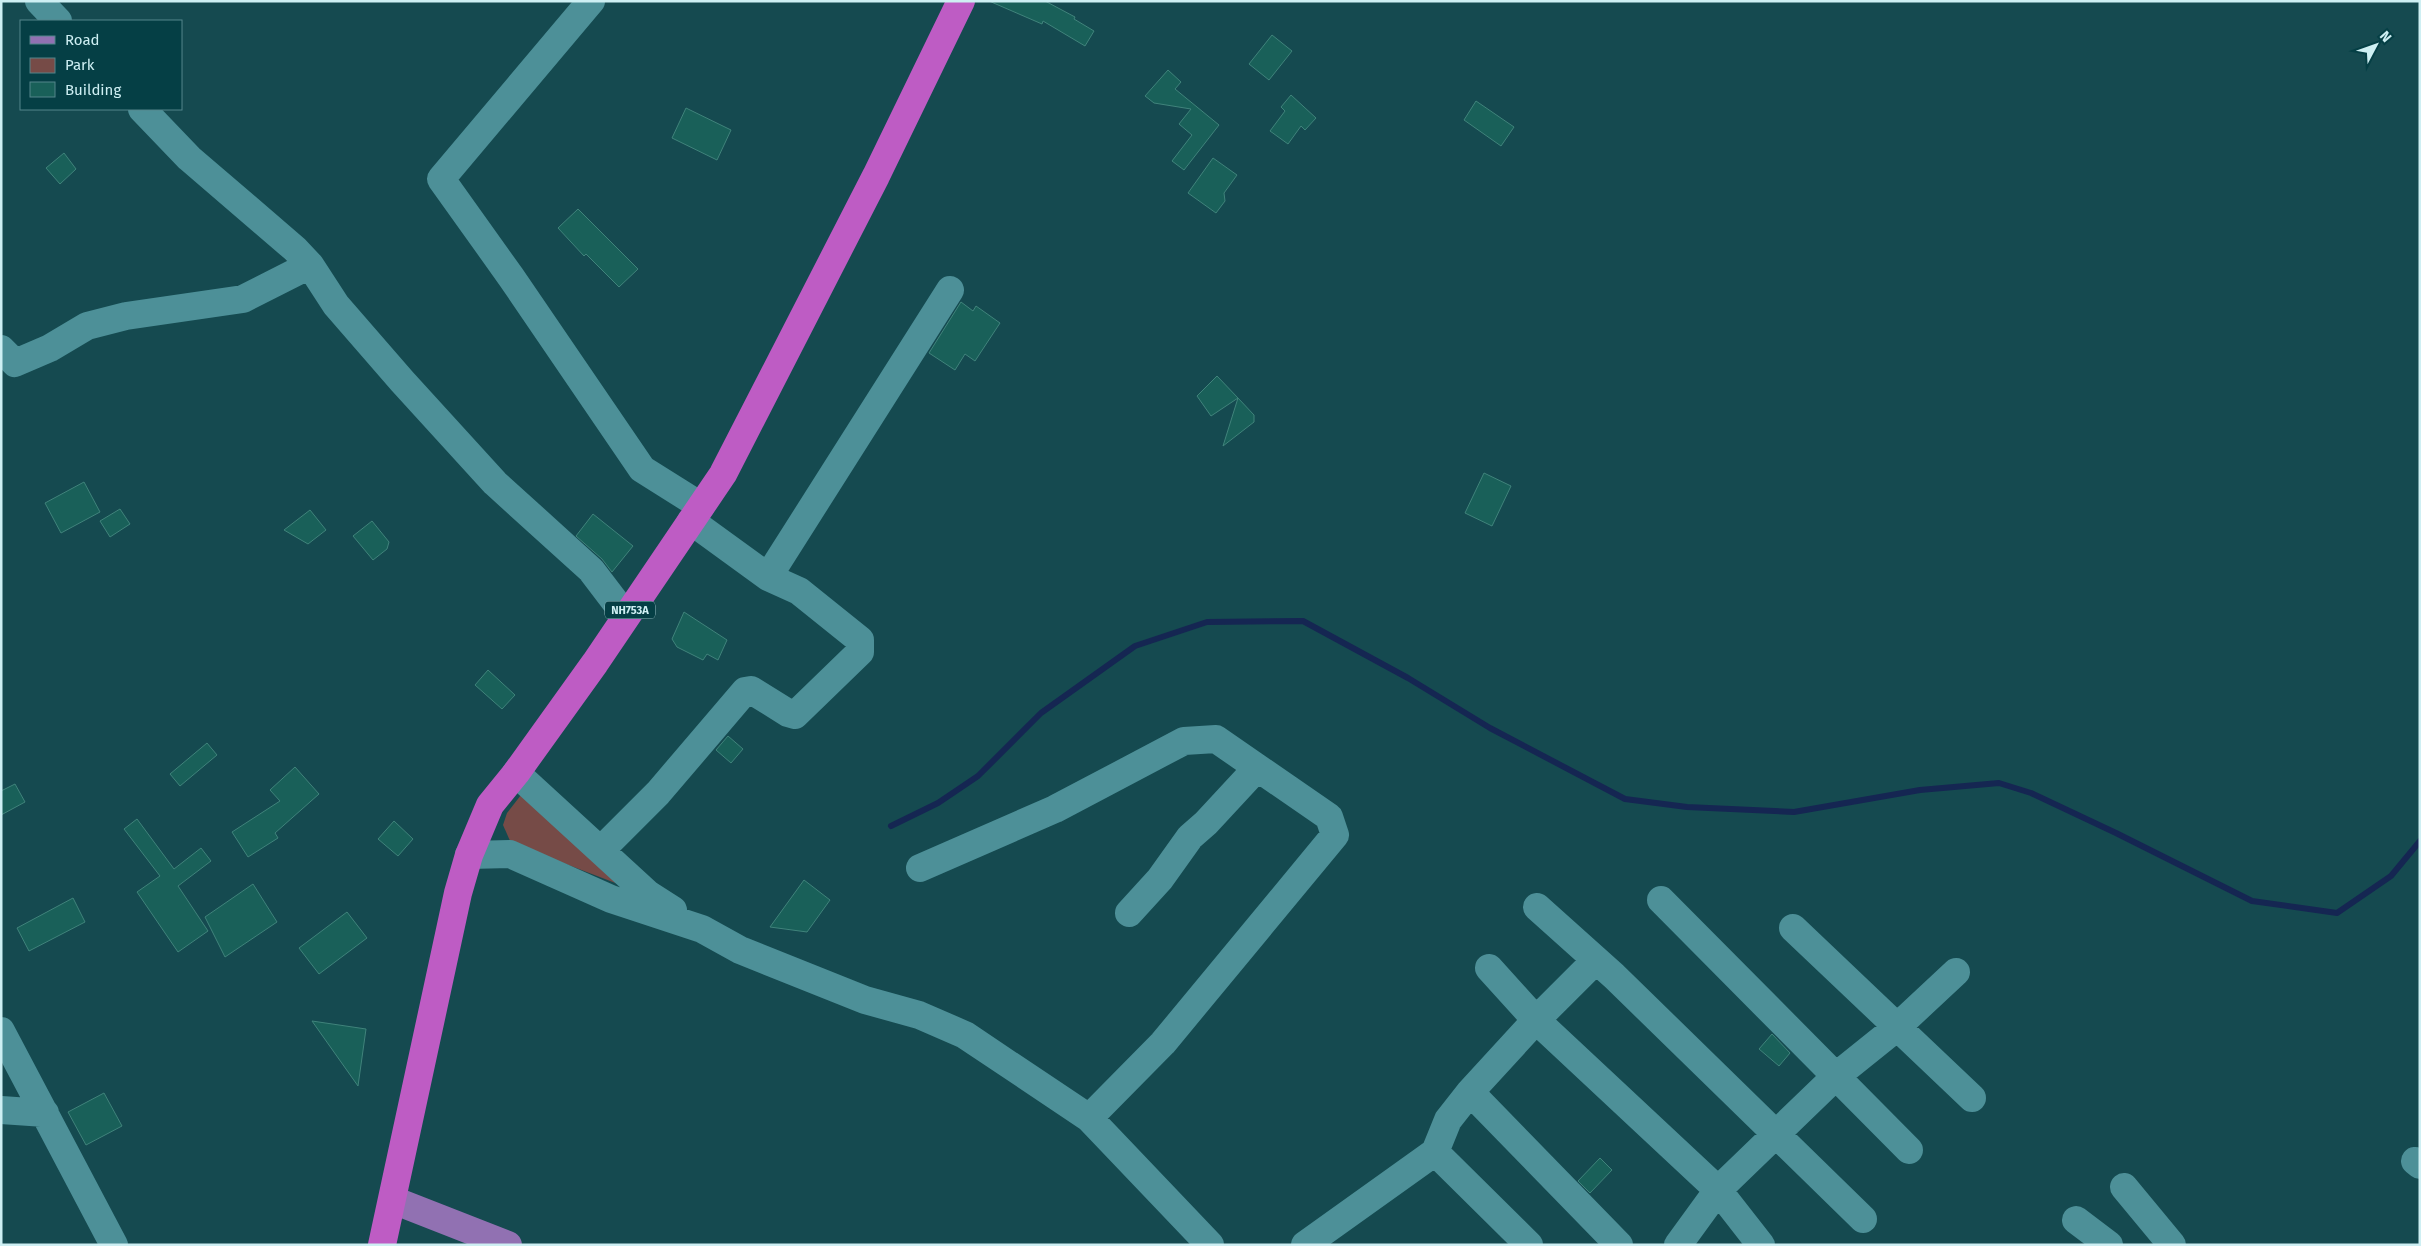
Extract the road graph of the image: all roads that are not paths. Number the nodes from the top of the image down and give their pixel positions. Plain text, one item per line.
1 (39, 1) edge
2 (590, 1) edge
3 (961, 1) edge
4 (57, 20) edge
5 (143, 110) edge
6 (310, 265) junction
7 (950, 290) dead end
8 (1, 349) edge
9 (696, 513) junction
10 (768, 577) junction
11 (626, 616) junction
12 (1257, 768) junction
13 (516, 773) junction
14 (601, 850) junction
15 (469, 855) junction
16 (920, 868) dead end
17 (1661, 900) dead end
18 (1537, 908) dead end
19 (1129, 913) dead end
20 (1793, 928) dead end
21 (702, 929) junction
22 (1596, 960) junction
23 (1489, 968) dead end
24 (1956, 972) dead end
25 (1536, 1020) junction
26 (1896, 1028) junction
27 (1, 1031) edge
28 (1835, 1077) junction
29 (1470, 1092) junction
30 (1972, 1098) dead end
31 (1, 1110) edge
32 (44, 1113) junction
33 (1089, 1118) junction
34 (1776, 1135) junction
35 (1909, 1150) dead end
36 (1435, 1152) junction
37 (2124, 1187) dead end
38 (1718, 1190) junction
39 (393, 1200) junction
40 (1863, 1220) dead end
41 (2076, 1220) dead end
42 (114, 1245) edge
43 (382, 1245) edge
44 (508, 1245) edge
45 (1210, 1245) edge
46 (1305, 1245) edge
47 (1529, 1245) edge
48 (1619, 1245) edge
49 (1678, 1245) edge
50 (1761, 1245) edge
51 (2109, 1245) edge
52 (2172, 1245) edge

1 - 4 street
2 - 9 street
3 - 9 highway, NH753A
5 - 6 street
6 - 8 street
6 - 11 street
7 - 10 street
9 - 10 street
9 - 11 highway, NH753A
10 - 14 street
11 - 13 highway, NH753A
12 - 16 street
12 - 19 street
12 - 33 street
13 - 14 street
13 - 15 highway, NH753A
14 - 21 street
15 - 21 street
15 - 39 highway, NH753A
17 - 28 street
18 - 22 street
20 - 26 street
21 - 33 street
22 - 25 street
22 - 34 street
23 - 25 street
24 - 26 street
25 - 29 street
25 - 38 street
26 - 28 street
26 - 30 street
27 - 32 street
28 - 34 street
28 - 35 street
29 - 36 street
29 - 48 street
31 - 32 street
32 - 42 street
33 - 45 street
34 - 38 street
34 - 40 street
36 - 46 street
36 - 47 street
37 - 52 street
38 - 49 street
38 - 50 street
39 - 43 highway, NH753A
39 - 44 main road
41 - 51 street

